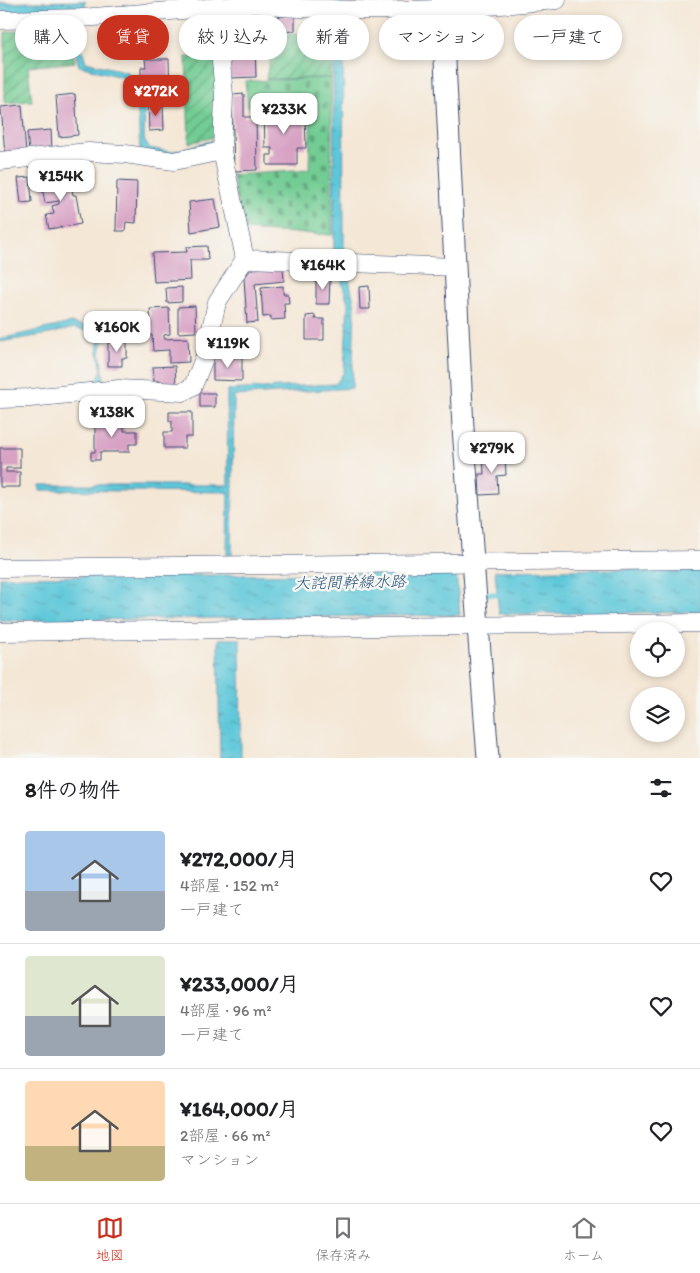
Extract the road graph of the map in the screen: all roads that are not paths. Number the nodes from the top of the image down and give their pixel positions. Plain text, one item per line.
1 (556, 0) edge
2 (258, 2) edge
3 (442, 5) edge
4 (216, 7) junction
5 (0, 20) edge
6 (222, 151) junction
7 (0, 161) edge
8 (245, 259) junction
9 (455, 266) junction
10 (0, 399) edge
11 (700, 560) edge
12 (0, 568) edge
13 (476, 583) junction
14 (700, 623) edge
15 (479, 625) junction
16 (0, 632) edge
17 (488, 758) edge

1 - 3 street
2 - 3 street
2 - 4 street
3 - 9 street
4 - 5 street
4 - 6 street
6 - 7 street
6 - 8 street
8 - 9 street
8 - 10 street
9 - 13 street
11 - 13 street
12 - 13 street
13 - 15 street
14 - 15 street
15 - 16 street
15 - 17 street

